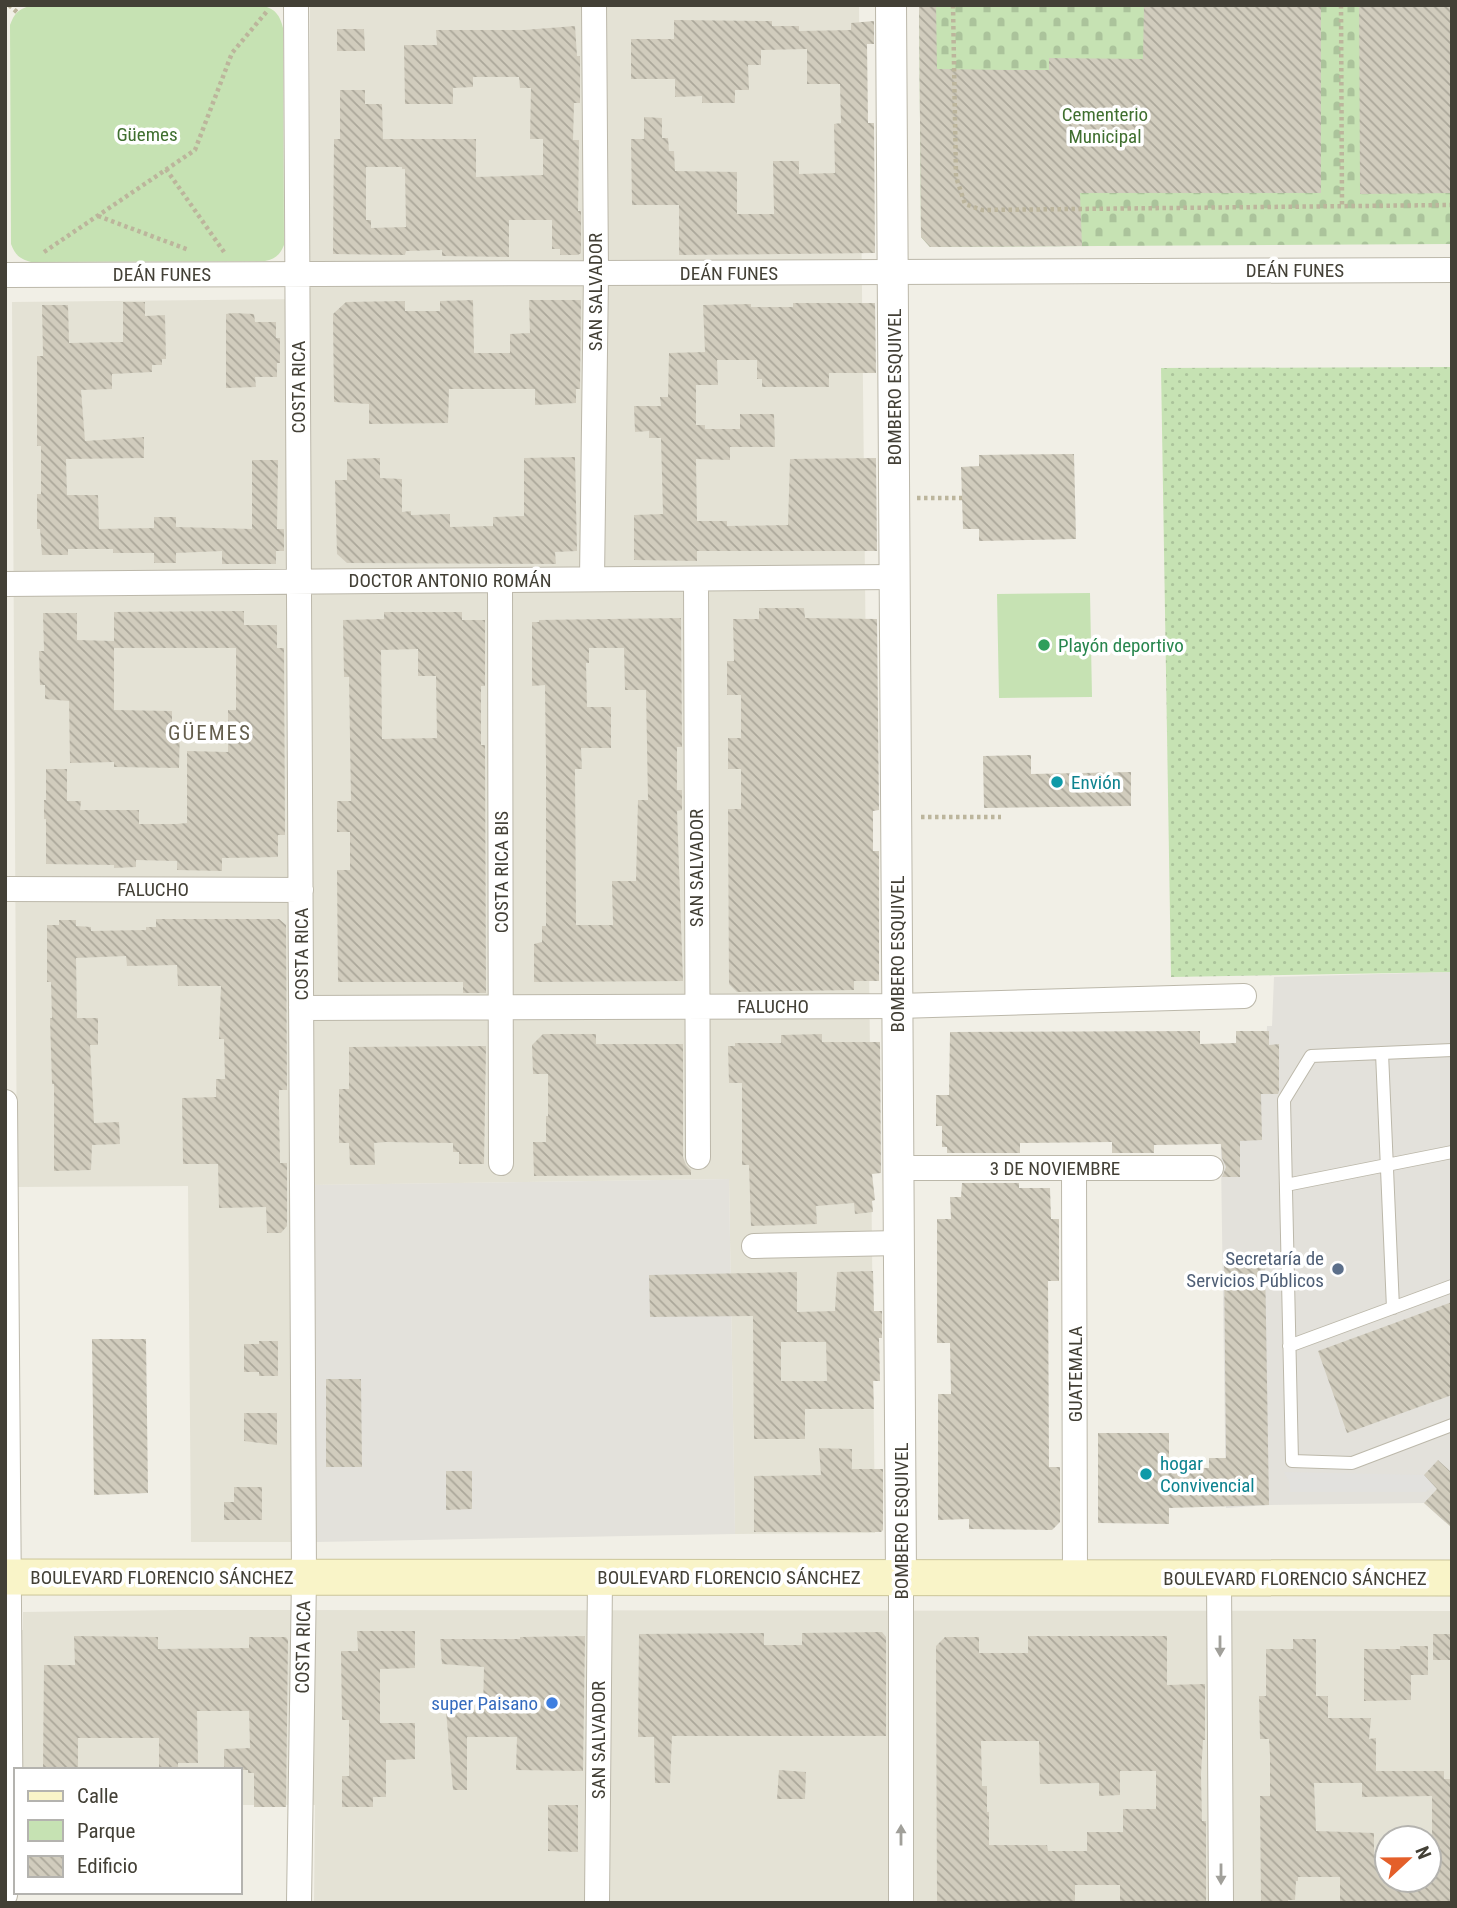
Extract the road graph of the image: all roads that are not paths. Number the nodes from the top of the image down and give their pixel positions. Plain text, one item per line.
1 (296, 5) edge
2 (594, 5) edge
3 (891, 5) edge
4 (1452, 270) edge
5 (893, 271) junction
6 (297, 274) junction
7 (596, 274) junction
8 (5, 275) edge
9 (896, 578) junction
10 (592, 579) junction
11 (696, 579) junction
12 (299, 580) junction
13 (500, 580) junction
14 (5, 584) edge
15 (5, 889) edge
16 (301, 890) junction
17 (1244, 996) dead end
18 (697, 1006) junction
19 (898, 1006) junction
20 (300, 1008) junction
21 (501, 1008) junction
22 (1452, 1051) edge
23 (1382, 1053) junction
24 (5, 1102) edge
25 (1452, 1152) edge
26 (698, 1157) dead end
27 (501, 1163) dead end
28 (1387, 1165) junction
29 (899, 1168) junction
30 (1074, 1168) junction
31 (1212, 1168) dead end
32 (1286, 1185) junction
33 (900, 1244) junction
34 (754, 1247) dead end
35 (1452, 1286) edge
36 (1393, 1308) junction
37 (1289, 1346) junction
38 (1452, 1425) edge
39 (8, 1577) edge
40 (304, 1577) junction
41 (600, 1577) junction
42 (901, 1578) junction
43 (1219, 1578) junction
44 (1452, 1578) edge
45 (1075, 1580) junction
46 (5, 1895) edge
47 (299, 1903) edge
48 (597, 1903) edge
49 (901, 1903) edge
50 (1221, 1903) edge

1 - 6 street, COSTA RICA
2 - 7 street, SAN SALVADOR
3 - 5 street, BOMBERO ESQUIVEL
4 - 5 street, DEÁN FUNES
5 - 7 street, DEÁN FUNES
5 - 9 street, BOMBERO ESQUIVEL
6 - 7 street, DEÁN FUNES
6 - 8 street, DEÁN FUNES
6 - 12 street, COSTA RICA
7 - 10 street, SAN SALVADOR
9 - 11 street, DOCTOR ANTONIO ROMÁN
9 - 19 street, BOMBERO ESQUIVEL
10 - 11 street, DOCTOR ANTONIO ROMÁN
10 - 13 street, DOCTOR ANTONIO ROMÁN
11 - 18 street, SAN SALVADOR
12 - 13 street, DOCTOR ANTONIO ROMÁN
12 - 14 street, DOCTOR ANTONIO ROMÁN
12 - 16 street, COSTA RICA
13 - 21 street, COSTA RICA BIS
15 - 16 street, FALUCHO
16 - 20 street, COSTA RICA
17 - 19 street, FALUCHO
18 - 19 street, FALUCHO
18 - 21 street, FALUCHO
18 - 26 street, SAN SALVADOR
19 - 29 street, BOMBERO ESQUIVEL
20 - 21 street, FALUCHO
20 - 40 street, COSTA RICA
21 - 27 street, COSTA RICA BIS
22 - 23 lane
23 - 28 lane
23 - 32 lane
24 - 39 street
25 - 28 lane
28 - 32 lane
28 - 36 lane
29 - 30 street, 3 DE NOVIEMBRE
29 - 33 street, BOMBERO ESQUIVEL
30 - 31 street, 3 DE NOVIEMBRE
30 - 45 street, GUATEMALA
32 - 37 lane
33 - 34 street
33 - 42 street, BOMBERO ESQUIVEL
35 - 36 lane
36 - 37 lane
37 - 38 lane
39 - 40 main road, BOULEVARD FLORENCIO SÁNCHEZ
39 - 46 street
40 - 41 main road, BOULEVARD FLORENCIO SÁNCHEZ
40 - 47 street, COSTA RICA
41 - 42 main road, BOULEVARD FLORENCIO SÁNCHEZ
41 - 48 street, SAN SALVADOR
42 - 45 main road, BOULEVARD FLORENCIO SÁNCHEZ
49 -> 42 street, BOMBERO ESQUIVEL
43 - 44 main road, BOULEVARD FLORENCIO SÁNCHEZ
43 - 45 main road, BOULEVARD FLORENCIO SÁNCHEZ
43 -> 50 street

